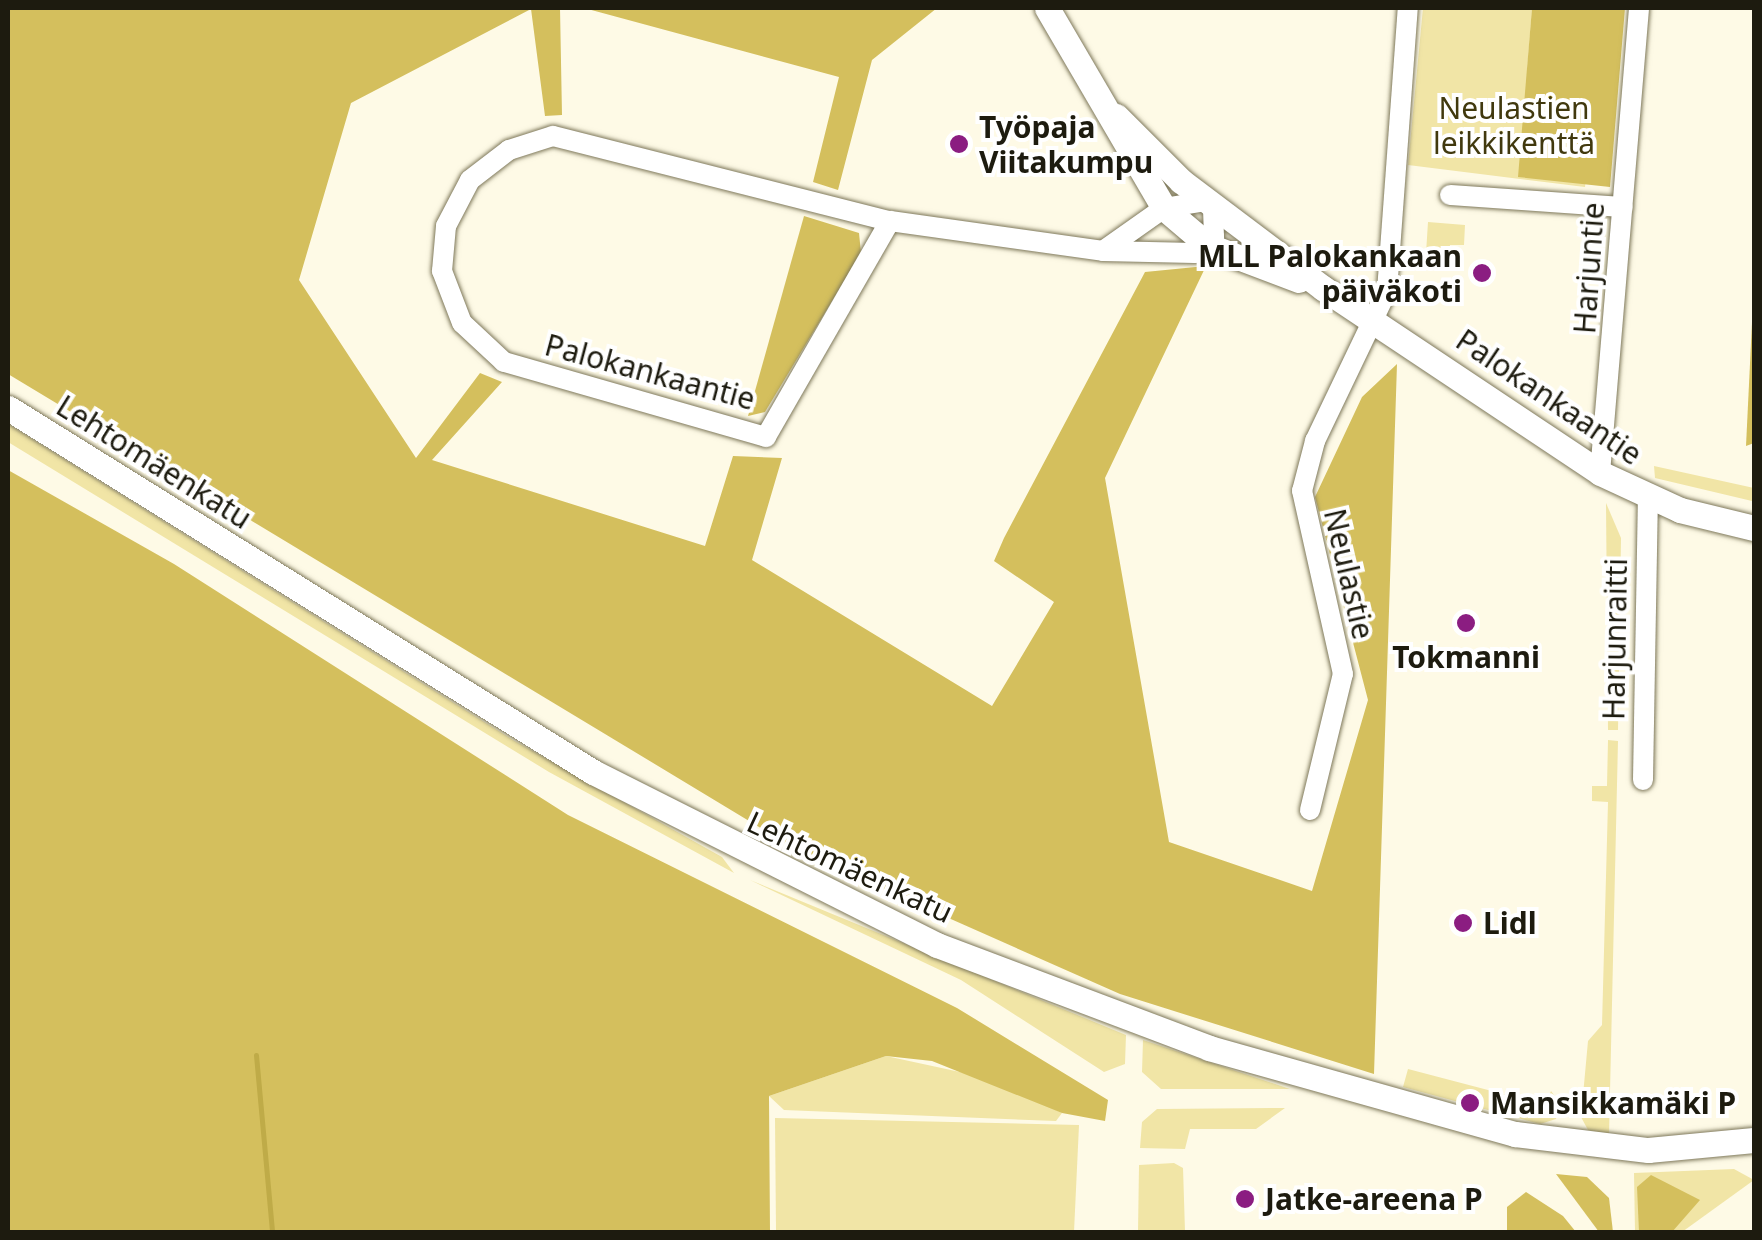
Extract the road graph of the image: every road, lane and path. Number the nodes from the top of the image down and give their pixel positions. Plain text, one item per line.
1 (1047, 8) edge
2 (1408, 8) edge
3 (1639, 8) edge
4 (1116, 116) junction
5 (1450, 195) dead end
6 (1210, 204) junction
7 (1623, 206) junction
8 (1164, 208) junction
9 (890, 220) junction
10 (1208, 246) junction
11 (1103, 251) junction
12 (1323, 288) junction
13 (1379, 322) junction
14 (8, 408) edge
15 (1600, 473) junction
16 (1648, 499) junction
17 (1754, 528) edge
18 (1643, 780) dead end
19 (1310, 810) dead end
20 (1754, 1140) edge

1 - 4 street
2 - 13 street, Neulastie
3 - 7 street, Harjuntie
4 - 6 street, Palokankaantie
4 - 8 street
5 - 7 street
6 - 8 street
6 - 10 street
6 - 12 street, Palokankaantie
7 - 15 street, Harjuntie
8 - 10 street
8 - 11 street
9 - 9 street, Palokankaantie
9 - 11 street, Palokankaantie
10 - 11 street, Palokankaantie
10 - 12 street, Palokankaantie
12 - 13 street, Palokankaantie
13 - 15 street, Palokankaantie
13 - 19 street, Neulastie
14 - 20 street, Lehtomäenkatu
15 - 16 street, Palokankaantie
16 - 17 street, Palokankaantie
16 - 18 street, Harjunraitti

